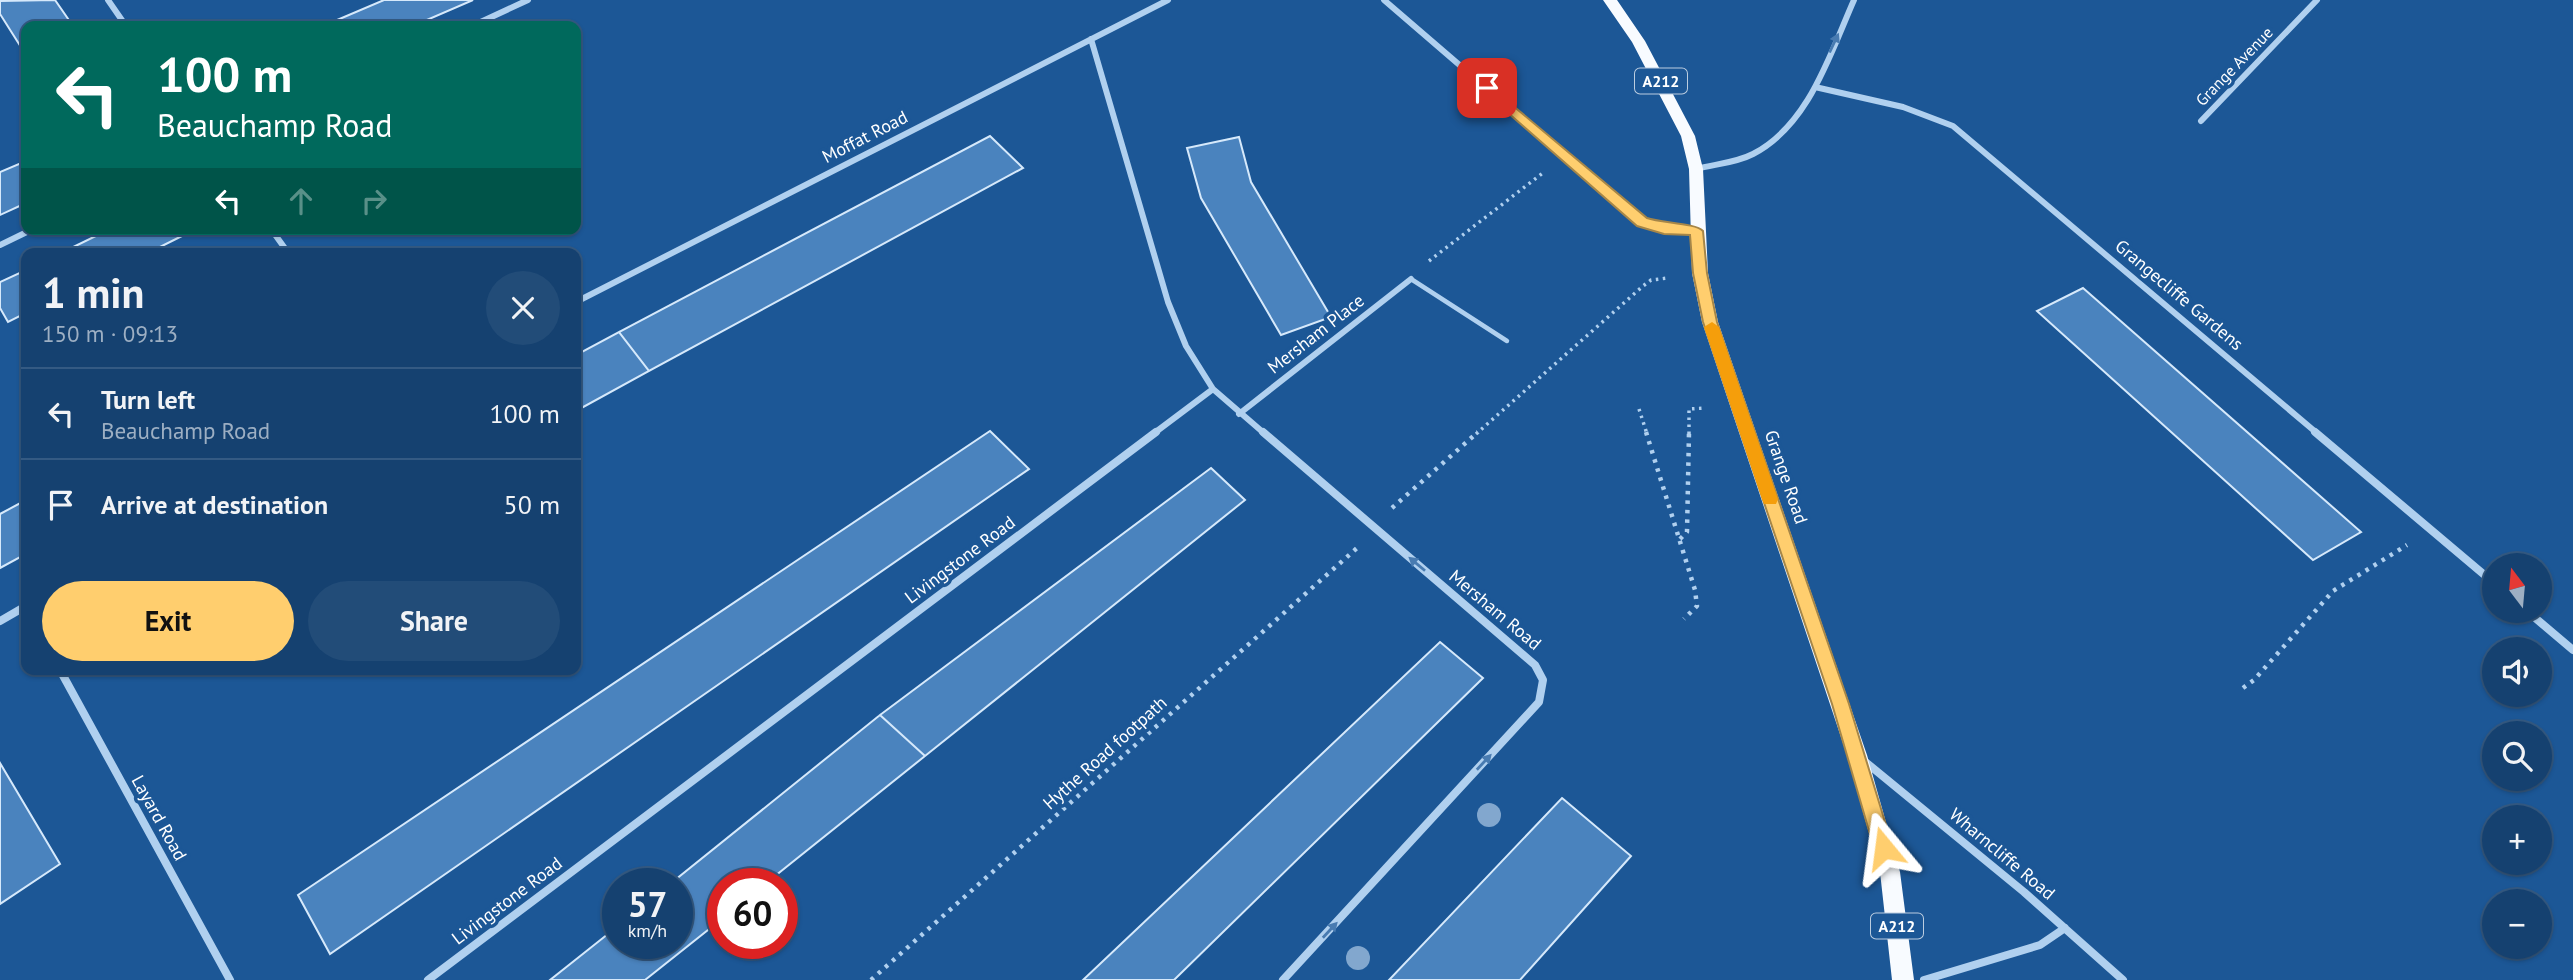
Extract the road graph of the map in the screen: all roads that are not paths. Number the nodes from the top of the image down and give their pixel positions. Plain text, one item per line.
1 (108, 0) edge
2 (528, 0) edge
3 (1168, 0) edge
4 (1384, 0) edge
5 (1610, 0) edge
6 (1854, 0) edge
7 (2317, 0) edge
8 (123, 21) edge
9 (483, 21) edge
10 (1091, 39) junction
11 (1815, 87) junction
12 (2201, 121) dead end
13 (1696, 169) junction
14 (1696, 231) junction
15 (21, 234) edge
16 (0, 244) edge
17 (1411, 279) joint
18 (581, 299) edge
19 (1507, 341) dead end
20 (1213, 389) junction
21 (1239, 414) junction
22 (2482, 573) edge
23 (21, 610) edge
24 (0, 621) edge
25 (2541, 623) edge
26 (2573, 650) edge
27 (63, 675) edge
28 (1857, 755) junction
29 (2064, 928) junction
30 (230, 980) edge
31 (428, 980) edge
32 (1283, 980) edge
33 (1903, 980) edge
34 (1924, 980) edge
35 (2123, 980) edge

1 - 8 street
2 - 9 street
3 - 10 street, Moffat Road
4 - 14 street
5 - 13 main road, Grange Road / A212
11 -> 6 street
7 - 12 street, Grange Avenue
10 - 18 street, Moffat Road
10 - 20 street
11 - 13 street
11 - 22 street, Grangecliffe Gardens
13 - 14 main road, Grange Road / A212
14 - 28 main road, Grange Road / A212
15 - 16 street
17 - 19 lane
17 - 21 street, Mersham Place
20 - 21 street, Mersham Road
20 - 31 street, Livingstone Road
32 -> 21 street, Mersham Road
23 - 24 street
25 - 26 street
27 - 30 street, Layard Road
28 - 29 street, Wharncliffe Road
28 - 33 main road, Grange Road / A212
29 - 34 street
29 - 35 street, Wharncliffe Road

